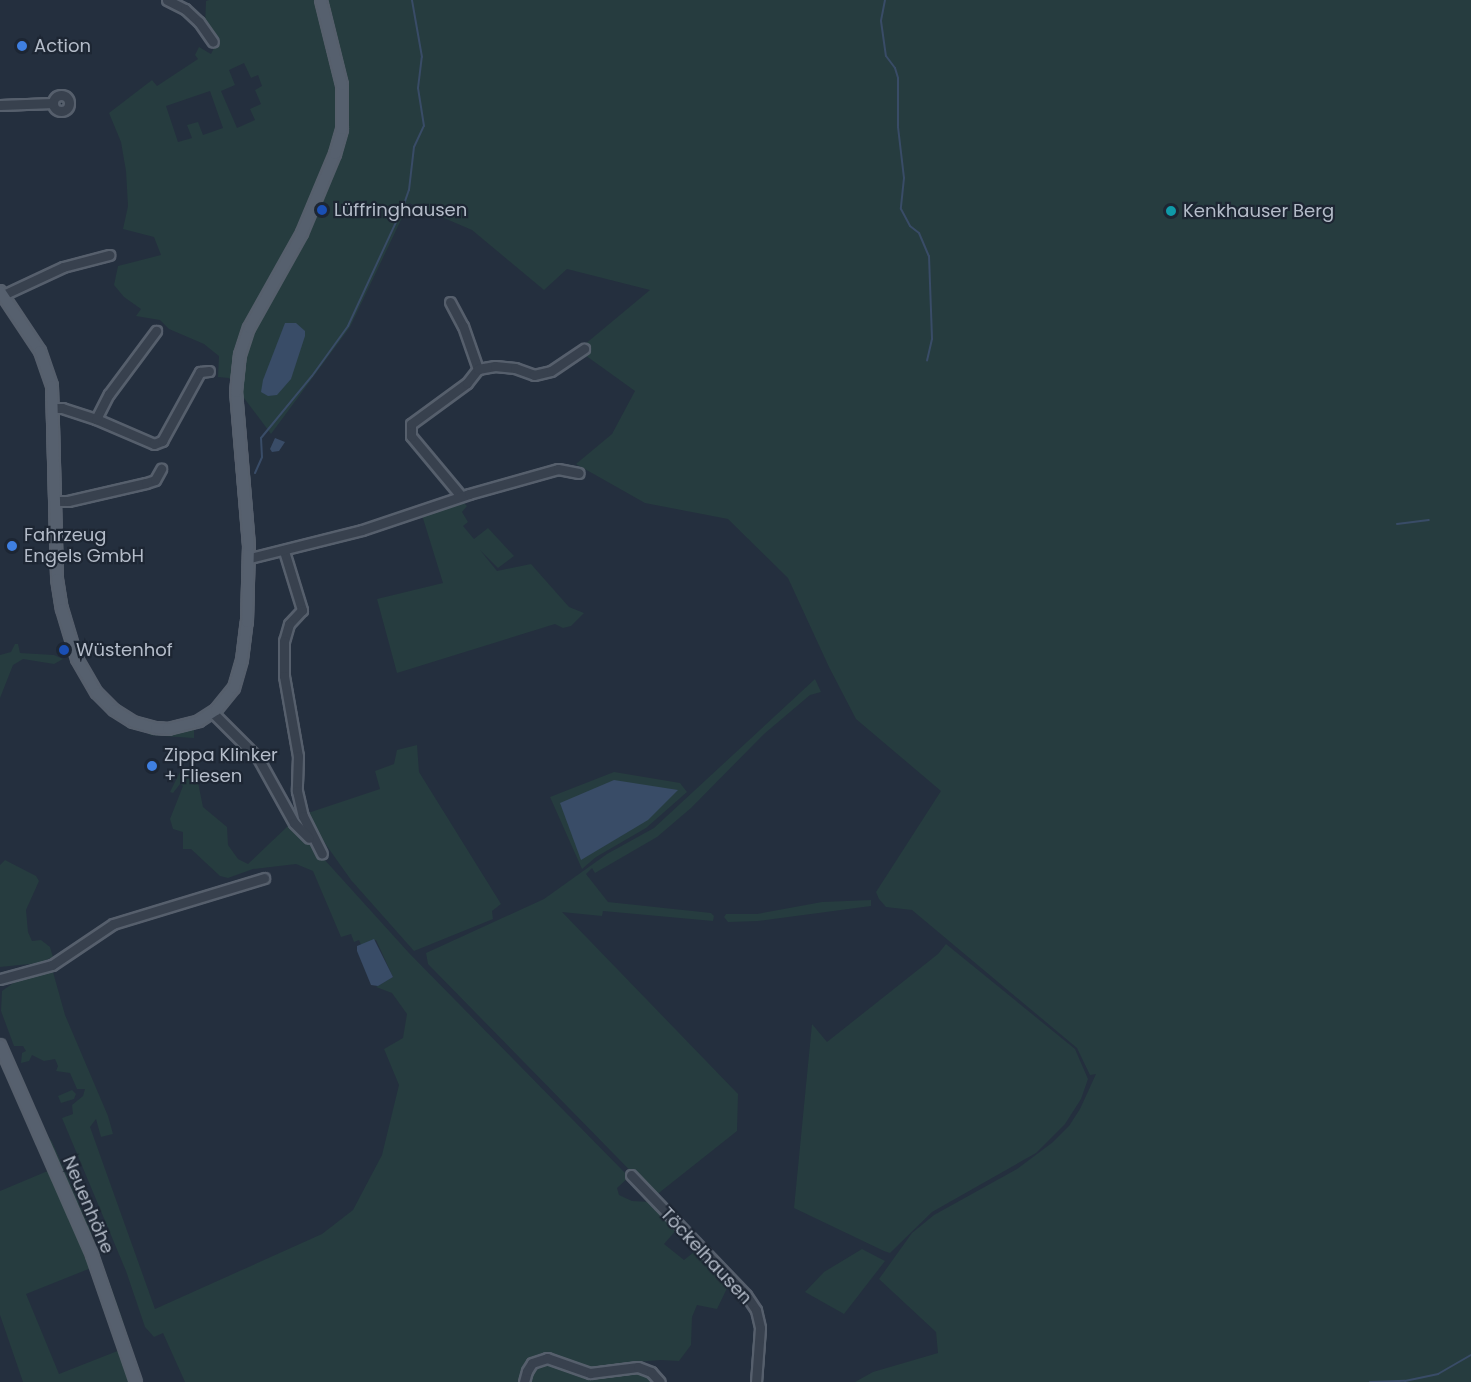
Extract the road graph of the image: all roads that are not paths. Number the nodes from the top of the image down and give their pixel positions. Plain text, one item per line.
1 (167, 0) edge
2 (321, 0) edge
3 (213, 42) dead end
4 (53, 103) dead end
5 (0, 105) edge
6 (110, 255) dead end
7 (1, 293) edge
8 (450, 302) dead end
9 (156, 331) dead end
10 (584, 349) dead end
11 (478, 369) junction
12 (209, 371) dead end
13 (54, 408) junction
14 (96, 419) junction
15 (161, 469) dead end
16 (579, 473) dead end
17 (461, 496) junction
18 (55, 501) junction
19 (284, 551) junction
20 (250, 558) junction
21 (213, 713) junction
22 (297, 791) junction
23 (276, 794) junction
24 (313, 842) junction
25 (322, 854) dead end
26 (264, 878) dead end
27 (0, 972) edge
28 (9, 976) edge
29 (0, 984) edge
30 (0, 1045) edge
31 (631, 1175) dead end
32 (136, 1382) edge
33 (524, 1382) edge
34 (660, 1382) edge
35 (756, 1382) edge

1 - 3 street
2 - 20 main road
4 - 5 street
6 - 7 street
7 - 13 main road
8 - 11 street
9 - 14 street
10 - 11 street
11 - 17 street
12 - 14 street
13 - 14 street
13 - 18 main road
15 - 18 street
16 - 17 street
17 - 19 street
18 - 21 main road
19 - 20 street
19 - 22 street
20 - 21 main road
21 - 23 street
22 - 23 street
22 - 24 street
23 - 24 street
24 - 25 street
26 - 28 street
27 - 28 street
28 - 29 street
30 - 32 main road, Neuenhöhe
31 - 35 street, Töckelhausen
33 - 34 street

